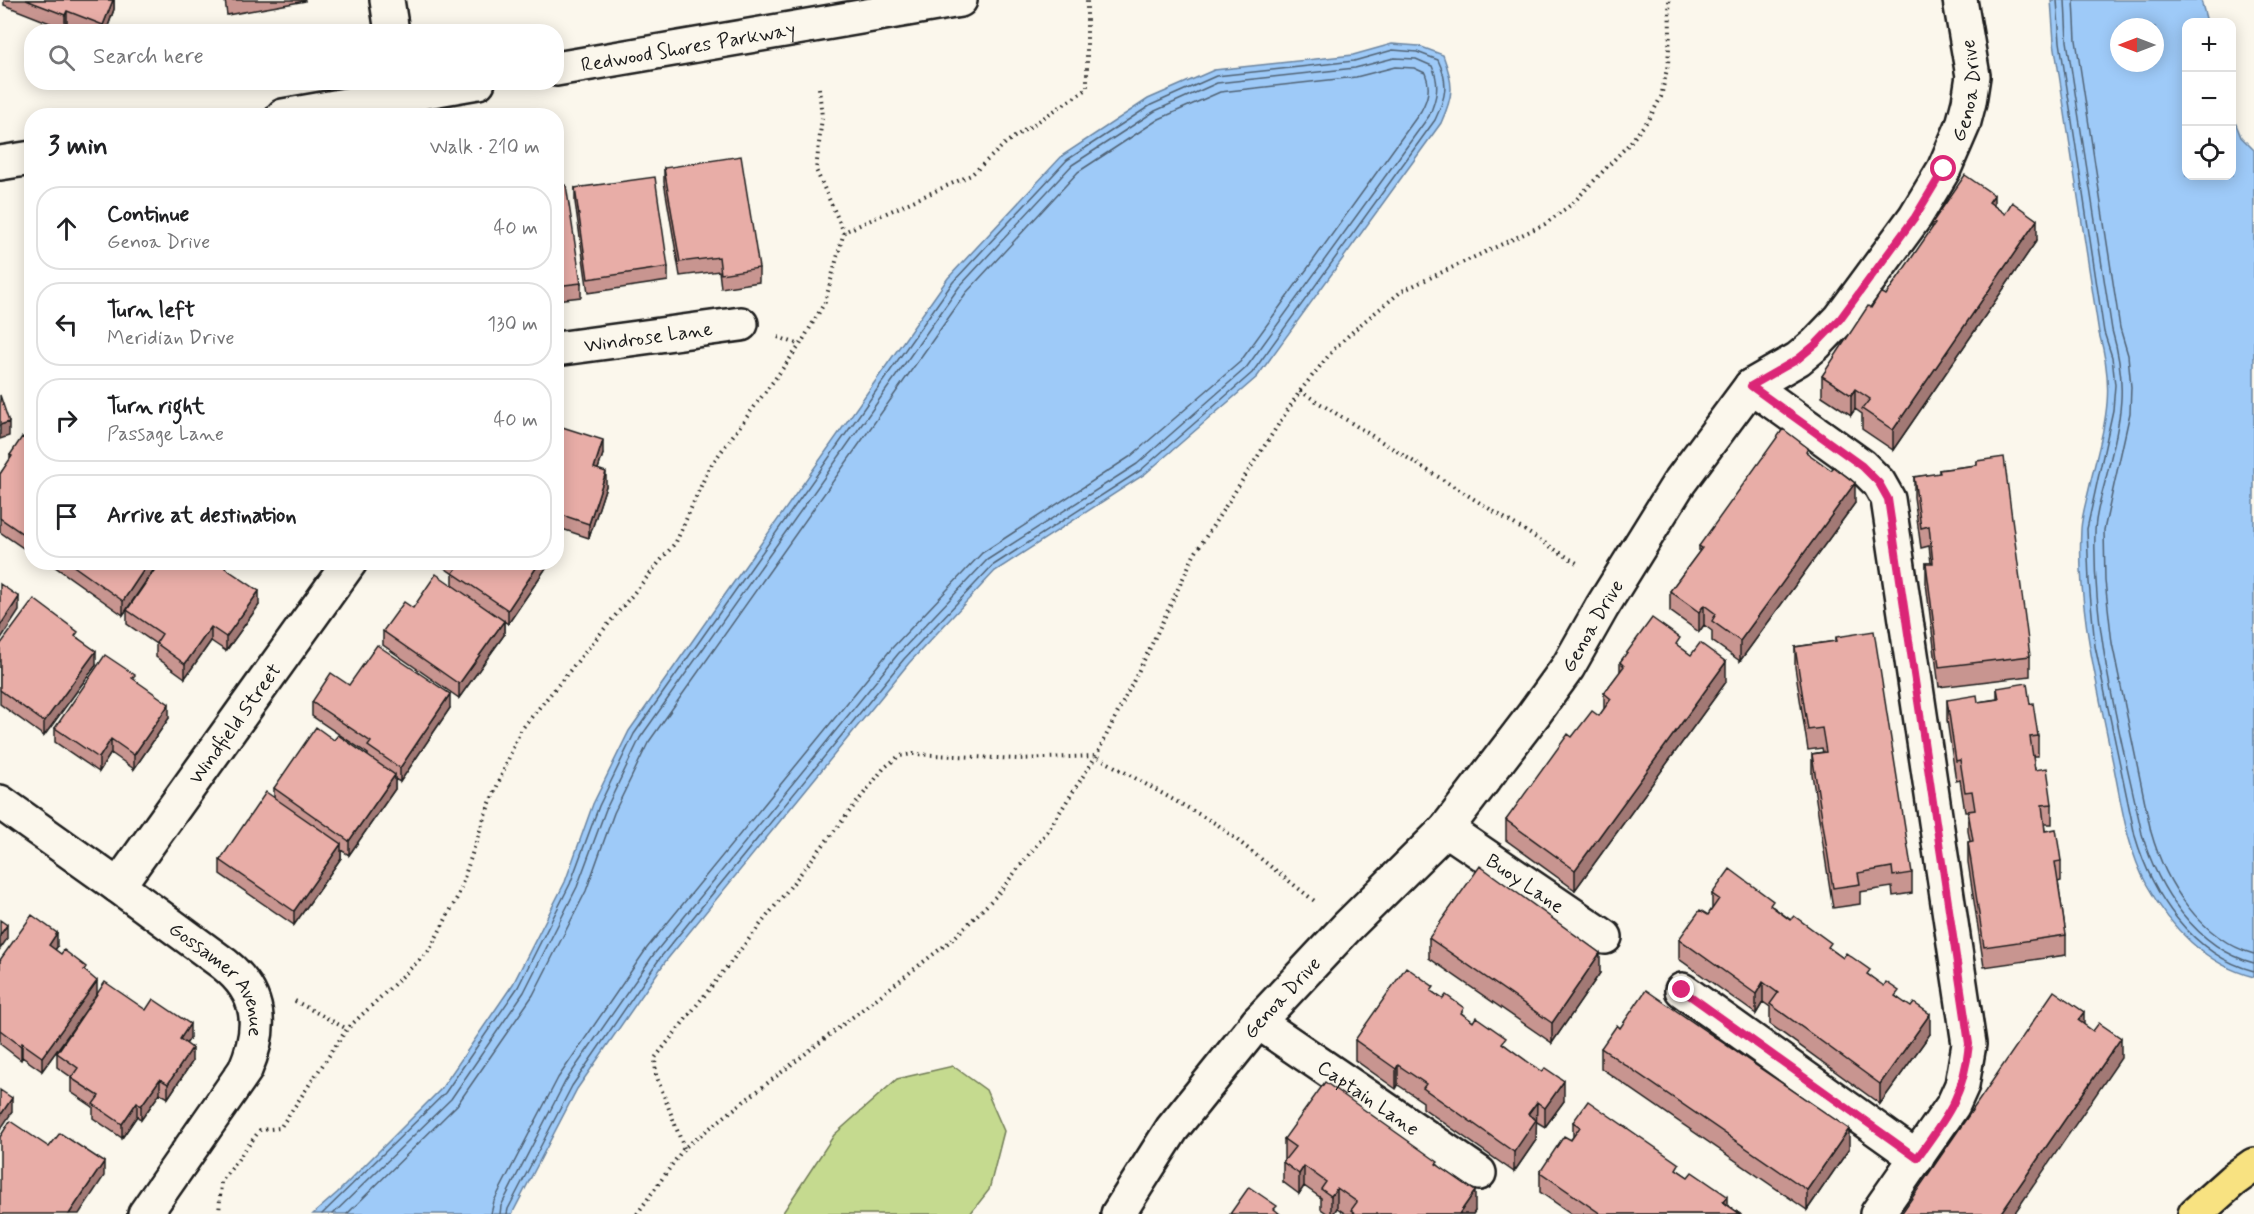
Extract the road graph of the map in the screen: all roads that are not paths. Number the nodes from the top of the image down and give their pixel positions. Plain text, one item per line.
1 (387, 0) edge
2 (960, 0) edge
3 (1960, 0) edge
4 (391, 24) edge
5 (564, 68) edge
6 (440, 90) edge
7 (402, 98) edge
8 (336, 108) edge
9 (24, 159) edge
10 (0, 163) edge
11 (741, 324) dead end
12 (564, 348) edge
13 (1751, 386) junction
14 (334, 570) edge
15 (0, 802) edge
16 (1446, 829) junction
17 (118, 886) junction
18 (1605, 937) dead end
19 (1682, 990) dead end
20 (1258, 1022) junction
21 (1917, 1158) junction
22 (2254, 1165) edge
23 (1479, 1173) dead end
24 (145, 1214) edge
25 (1118, 1214) edge
26 (1877, 1214) edge
27 (2195, 1214) edge

1 - 4 street
2 - 5 street, Redwood Shores Parkway
3 - 13 street, Genoa Drive
6 - 7 street
7 - 8 street
9 - 10 street
11 - 12 street, Windrose Lane
13 - 16 street, Genoa Drive
13 - 21 street
14 - 17 street, Windfield Street
15 - 17 street, Gossamer Avenue
16 - 18 street, Buoy Lane
16 - 20 street, Genoa Drive
17 - 24 street, Gossamer Avenue
19 - 21 street
20 - 23 street, Captain Lane
20 - 25 street, Genoa Drive
21 - 26 street
22 - 27 main road

